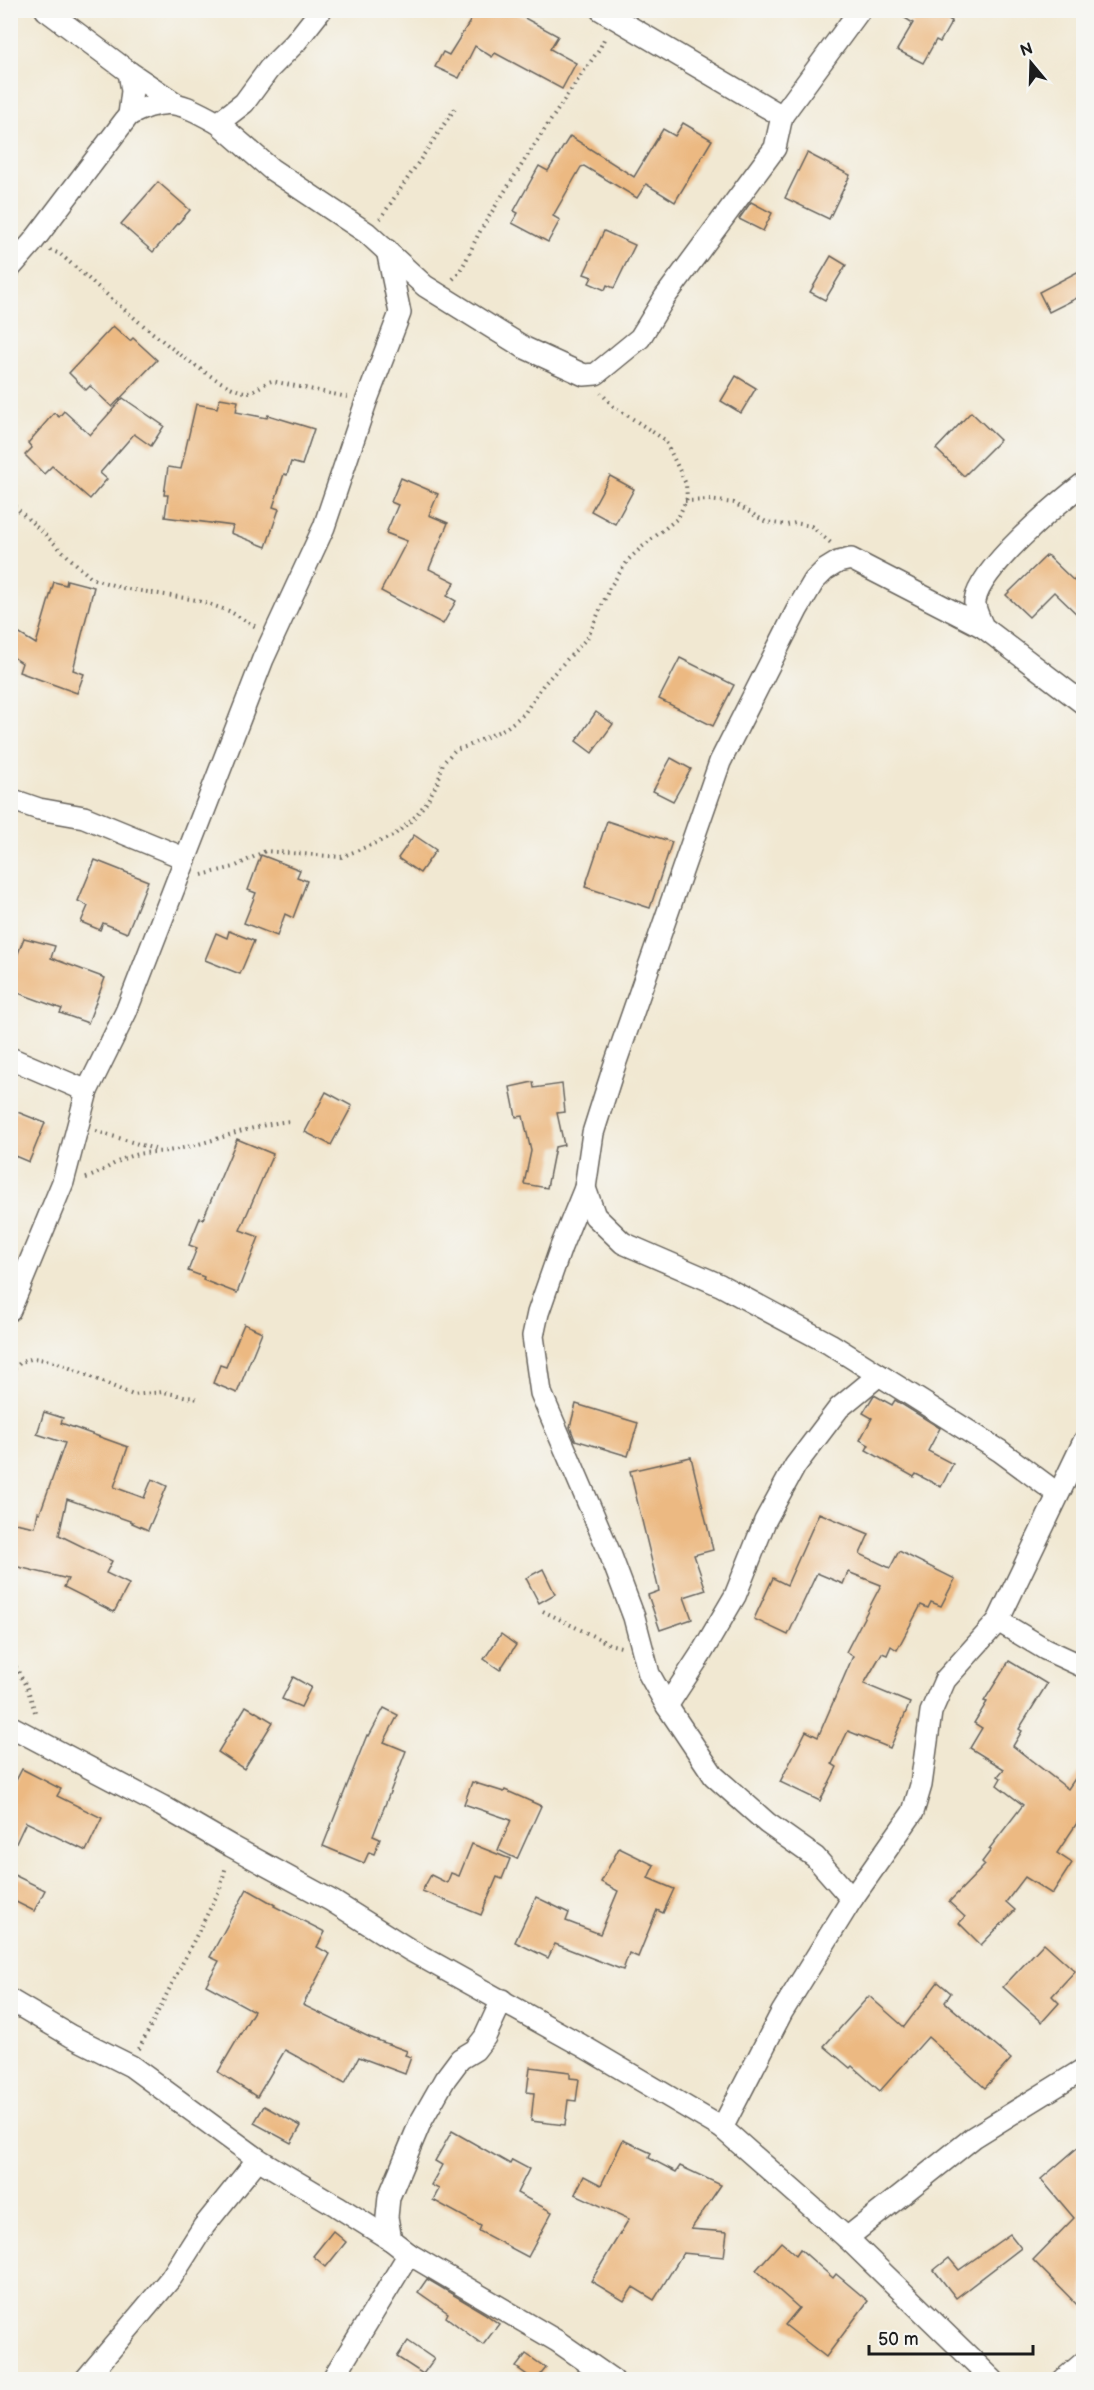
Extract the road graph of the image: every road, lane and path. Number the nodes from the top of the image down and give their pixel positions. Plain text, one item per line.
1 (46, 10) edge
2 (321, 10) edge
3 (860, 10) edge
4 (604, 13) edge
5 (129, 72) junction
6 (175, 104) junction
7 (456, 106) dead end
8 (129, 115) junction
9 (782, 116) junction
10 (218, 123) junction
11 (367, 233) junction
12 (32, 243) junction
13 (387, 250) junction
14 (10, 268) edge
15 (428, 288) junction
16 (400, 313) junction
17 (584, 375) junction
18 (366, 402) junction
19 (1083, 483) edge
20 (685, 501) junction
21 (10, 502) edge
22 (850, 559) junction
23 (983, 627) junction
24 (272, 637) junction
25 (1083, 704) edge
26 (10, 799) edge
27 (184, 858) junction
28 (177, 882) junction
29 (10, 1058) edge
30 (87, 1091) junction
31 (290, 1121) dead end
32 (78, 1126) junction
33 (162, 1151) junction
34 (62, 1186) junction
35 (585, 1188) junction
36 (10, 1310) edge
37 (10, 1373) edge
38 (879, 1375) junction
39 (198, 1399) dead end
40 (1083, 1441) edge
41 (1058, 1494) junction
42 (543, 1611) dead end
43 (998, 1621) junction
44 (643, 1652) junction
45 (10, 1656) edge
46 (1083, 1667) edge
47 (667, 1706) junction
48 (10, 1726) edge
49 (45, 1745) junction
50 (231, 1846) junction
51 (852, 1899) junction
52 (10, 2000) edge
53 (502, 2000) junction
54 (131, 2066) junction
55 (1083, 2069) edge
56 (722, 2128) junction
57 (258, 2159) junction
58 (847, 2238) junction
59 (391, 2240) junction
60 (409, 2254) junction
61 (1083, 2362) edge
62 (85, 2379) edge
63 (332, 2379) edge
64 (613, 2379) edge
65 (993, 2379) edge
66 (1063, 2379) edge

1 - 5 street
2 - 10 street
3 - 9 street
4 - 9 street
4 - 15 path
5 - 6 street
5 - 8 street
6 - 8 street
6 - 10 street
7 - 11 path
8 - 12 street
9 - 17 street
10 - 11 street
11 - 13 street
12 - 14 street
12 - 18 path
13 - 15 street
13 - 16 street
15 - 16 street
15 - 17 street
16 - 18 street
17 - 20 path
18 - 24 street
19 - 23 street
20 - 22 path
20 - 28 path
21 - 24 path
22 - 23 street
22 - 35 street
23 - 25 street
24 - 27 street
26 - 27 street
27 - 28 street
28 - 30 street
29 - 30 street
30 - 32 street
31 - 33 path
32 - 33 path
32 - 34 street
33 - 34 path
34 - 36 street
35 - 38 street
35 - 44 street
37 - 39 path
38 - 41 street
38 - 47 street
40 - 41 street
41 - 43 street
42 - 44 path
43 - 46 street
43 - 51 street
44 - 47 street
45 - 49 path
47 - 51 street
48 - 49 street
49 - 50 street
50 - 53 street
50 - 54 path
51 - 56 street
52 - 54 street
53 - 56 street
53 - 59 street
54 - 57 street
55 - 58 street
56 - 58 street
57 - 59 street
57 - 62 street
58 - 65 street
59 - 60 street
60 - 63 street
60 - 64 street
61 - 66 street

